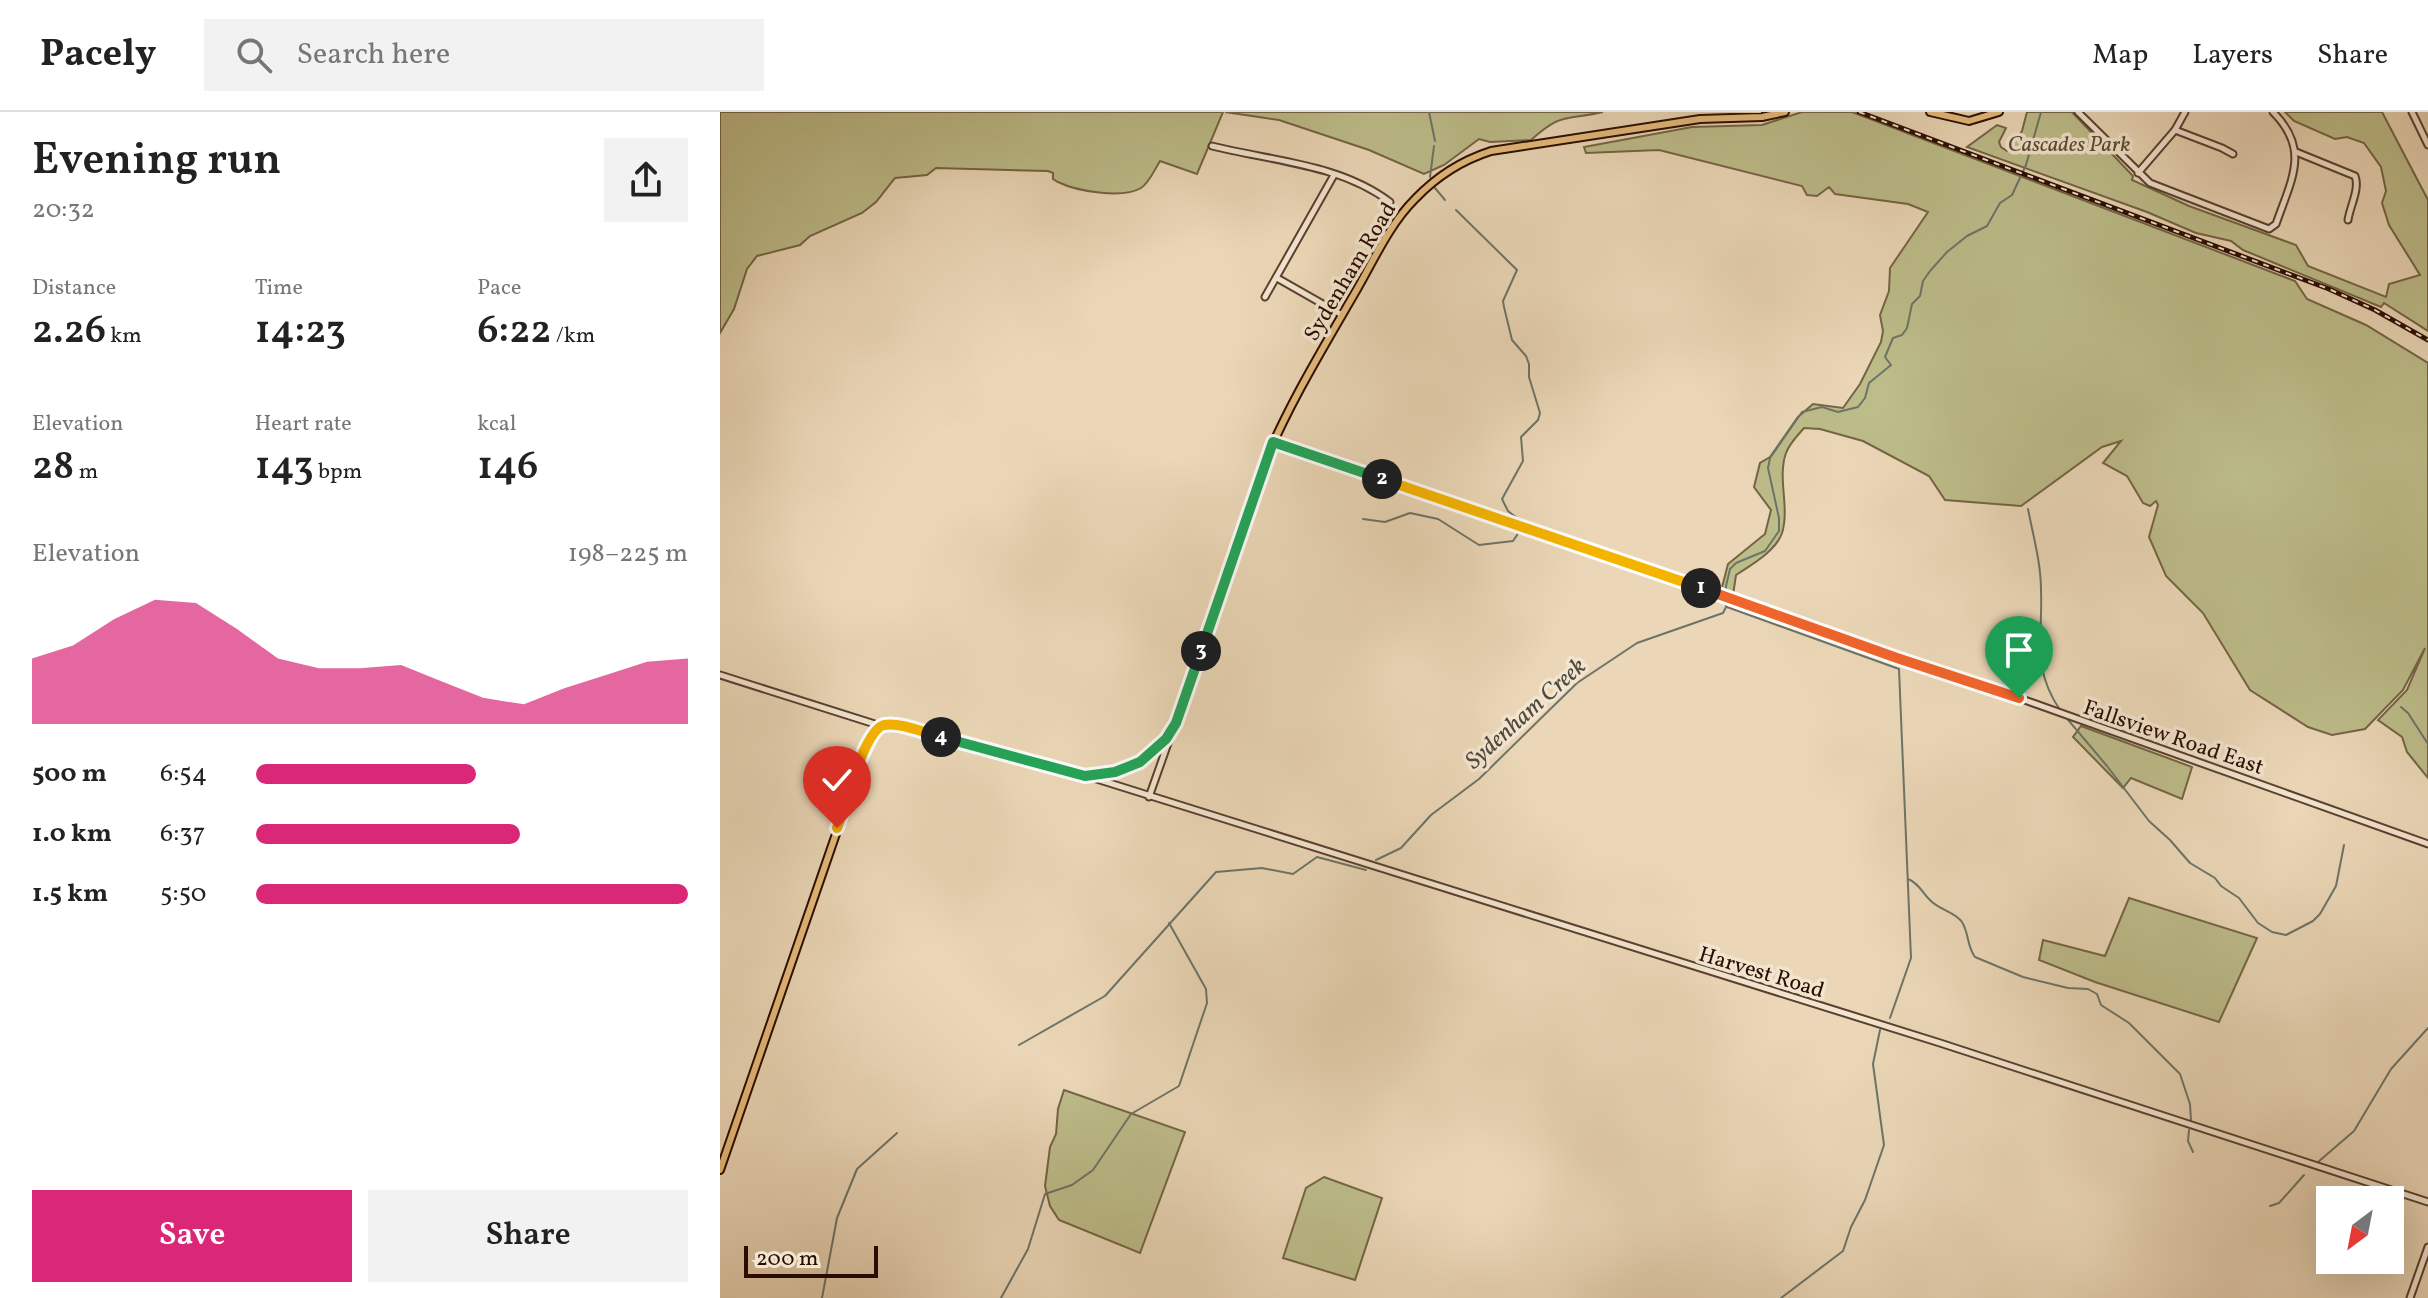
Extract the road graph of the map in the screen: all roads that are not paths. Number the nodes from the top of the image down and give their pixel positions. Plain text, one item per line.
1 (1785, 112) edge
2 (1930, 112) edge
3 (1999, 112) edge
4 (2078, 112) edge
5 (2185, 112) edge
6 (2273, 112) edge
7 (2412, 112) edge
8 (2175, 130) junction
9 (2428, 145) edge
10 (1212, 146) dead end
11 (2296, 152) junction
12 (2233, 154) dead end
13 (2138, 173) junction
14 (1334, 175) junction
15 (1390, 202) dead end
16 (2348, 220) dead end
17 (1277, 278) junction
18 (1265, 297) dead end
19 (1342, 315) junction
20 (1273, 442) junction
21 (720, 675) edge
22 (1176, 723) junction
23 (881, 726) junction
24 (1085, 776) junction
25 (1149, 797) junction
26 (2428, 844) edge
27 (720, 1170) edge
28 (2428, 1202) edge
29 (2428, 1247) edge
30 (2410, 1298) edge

1 - 19 main road, Sydenham Road
2 - 3 main road
4 - 13 street
5 - 8 street
6 - 11 street
7 - 9 street
8 - 12 street
8 - 13 street
10 - 14 street
11 - 13 street
11 - 16 street
14 - 15 street
14 - 17 street
17 - 18 street
17 - 19 street
19 - 20 main road, Sydenham Road
20 - 22 main road, Sydenham Road
20 - 26 street, Fallsview Road East
21 - 23 street
22 - 24 main road, Sydenham Road
22 - 25 street, Sydenham Road
23 - 24 main road, Sydenham Road
23 - 27 main road
24 - 25 street, Harvest Road
25 - 28 street, Harvest Road
29 - 30 street

